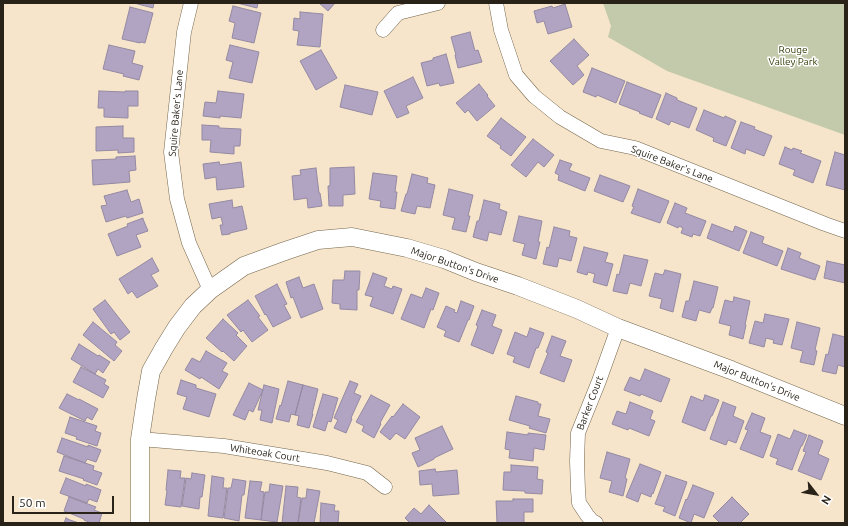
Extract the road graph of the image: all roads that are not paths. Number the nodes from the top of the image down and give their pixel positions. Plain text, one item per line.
1 (191, 3) edge
2 (438, 3) edge
3 (496, 3) edge
4 (383, 30) dead end
5 (845, 231) edge
6 (210, 290) junction
7 (618, 328) junction
8 (845, 416) edge
9 (140, 439) junction
10 (385, 487) dead end
11 (140, 523) edge
12 (596, 523) edge

1 - 6 street, Squire Baker's Lane
2 - 4 street
3 - 5 street, Squire Baker's Lane
6 - 7 street, Major Button's Drive
6 - 9 street, Major Button's Drive
7 - 8 street, Major Button's Drive
7 - 12 street, Barker Court
9 - 10 street, Whiteoak Court
9 - 11 street, Major Button's Drive

